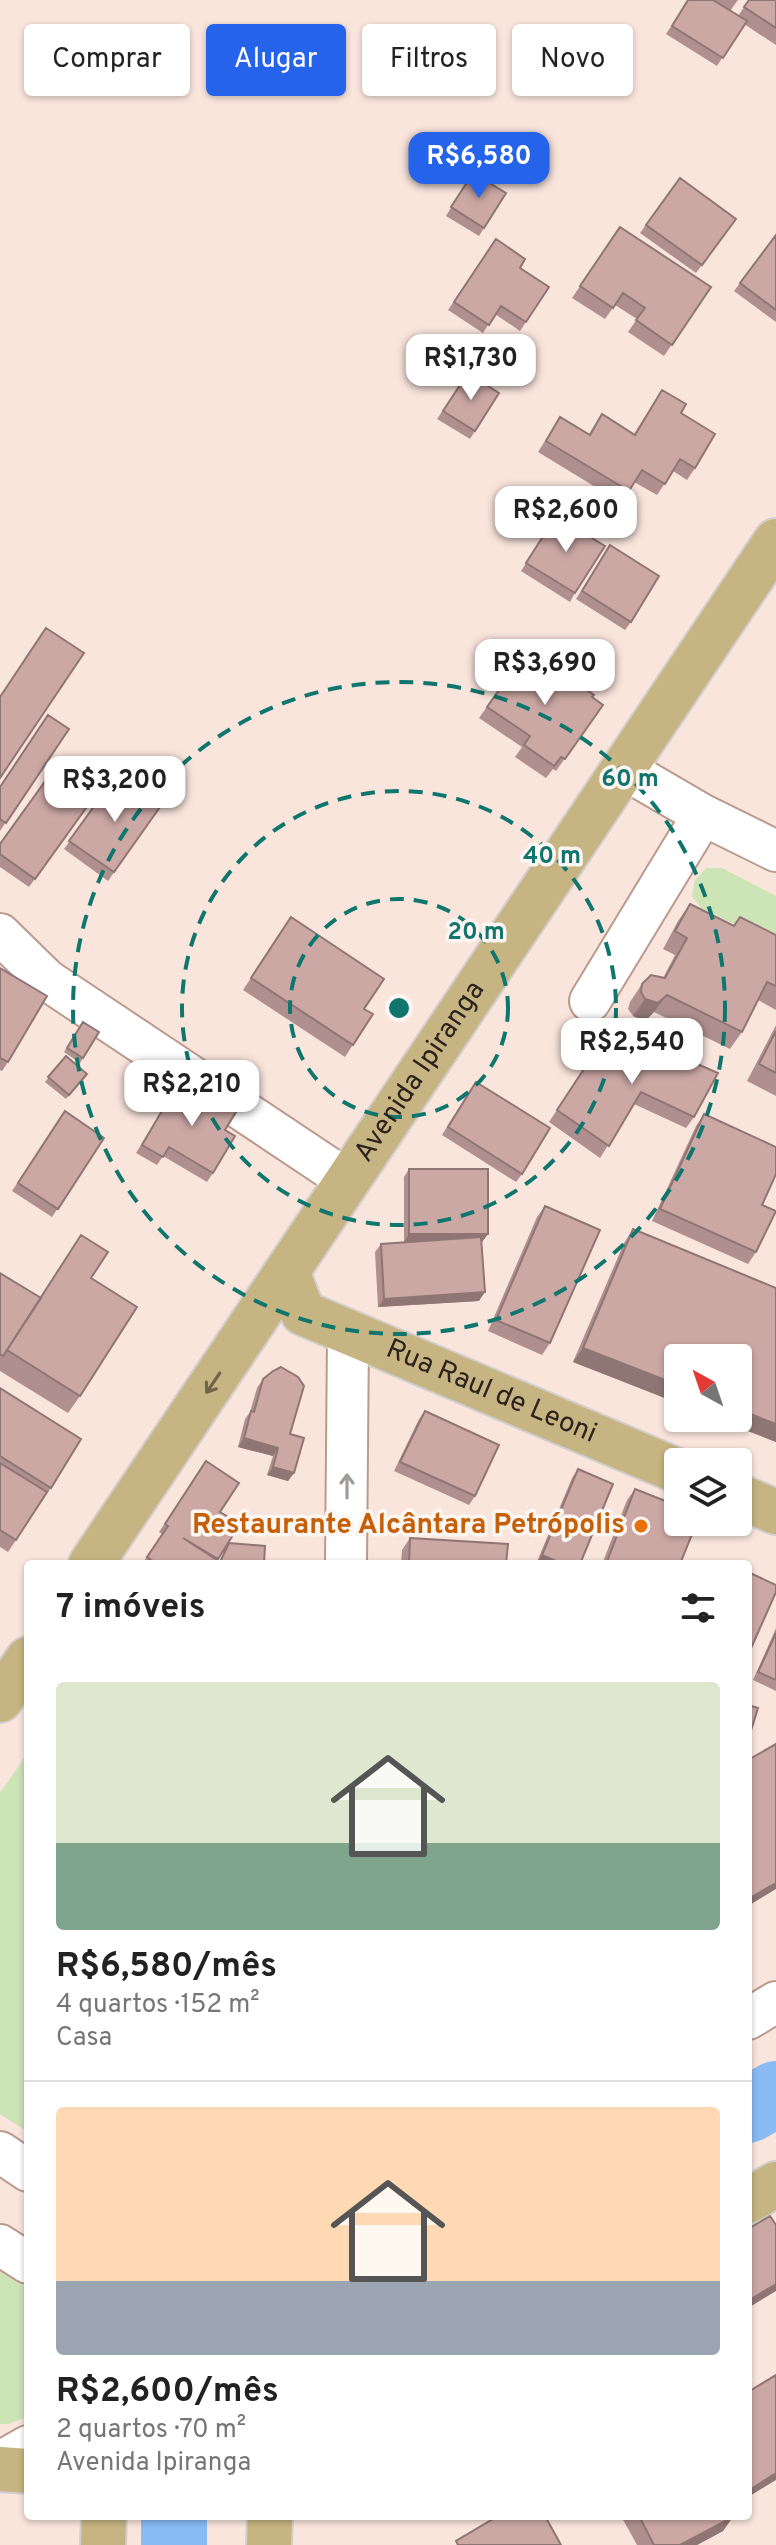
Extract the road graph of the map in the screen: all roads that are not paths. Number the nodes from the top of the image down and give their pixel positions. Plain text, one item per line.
1 (776, 541) edge
2 (624, 769) junction
3 (703, 815) junction
4 (776, 851) edge
5 (0, 934) edge
6 (590, 1001) dead end
7 (347, 1180) junction
8 (287, 1272) junction
9 (303, 1313) junction
10 (251, 1325) junction
11 (348, 1335) junction
12 (664, 1465) edge
13 (752, 1502) edge
14 (776, 1512) edge
15 (94, 1560) edge
16 (346, 1560) edge
17 (24, 1665) edge
18 (0, 1700) edge
19 (776, 2002) edge
20 (752, 2017) edge
21 (0, 2152) edge
22 (24, 2168) edge
23 (776, 2184) edge
24 (752, 2199) edge
25 (0, 2245) edge
26 (24, 2260) edge
27 (24, 2448) edge
28 (0, 2462) edge
29 (0, 2469) edge
30 (24, 2471) edge
31 (104, 2520) edge
32 (270, 2520) edge
33 (103, 2545) edge
34 (269, 2545) edge

1 - 2 main road, Avenida Ipiranga
2 - 3 street
2 - 7 main road, Avenida Ipiranga
3 - 4 street
3 - 6 street
5 - 7 street
7 - 8 main road, Avenida Ipiranga
8 - 9 main road
8 - 10 main road, Avenida Ipiranga
9 - 10 main road
9 - 11 main road, Rua Raul de Leoni
10 -> 15 main road, Avenida Ipiranga
11 - 12 main road, Rua Raul de Leoni
16 -> 11 street
13 - 14 main road
17 - 18 main road
19 - 20 street
21 - 22 street
23 - 24 main road
25 - 26 street
27 - 28 street
29 - 30 main road
31 - 33 main road
32 - 34 main road

